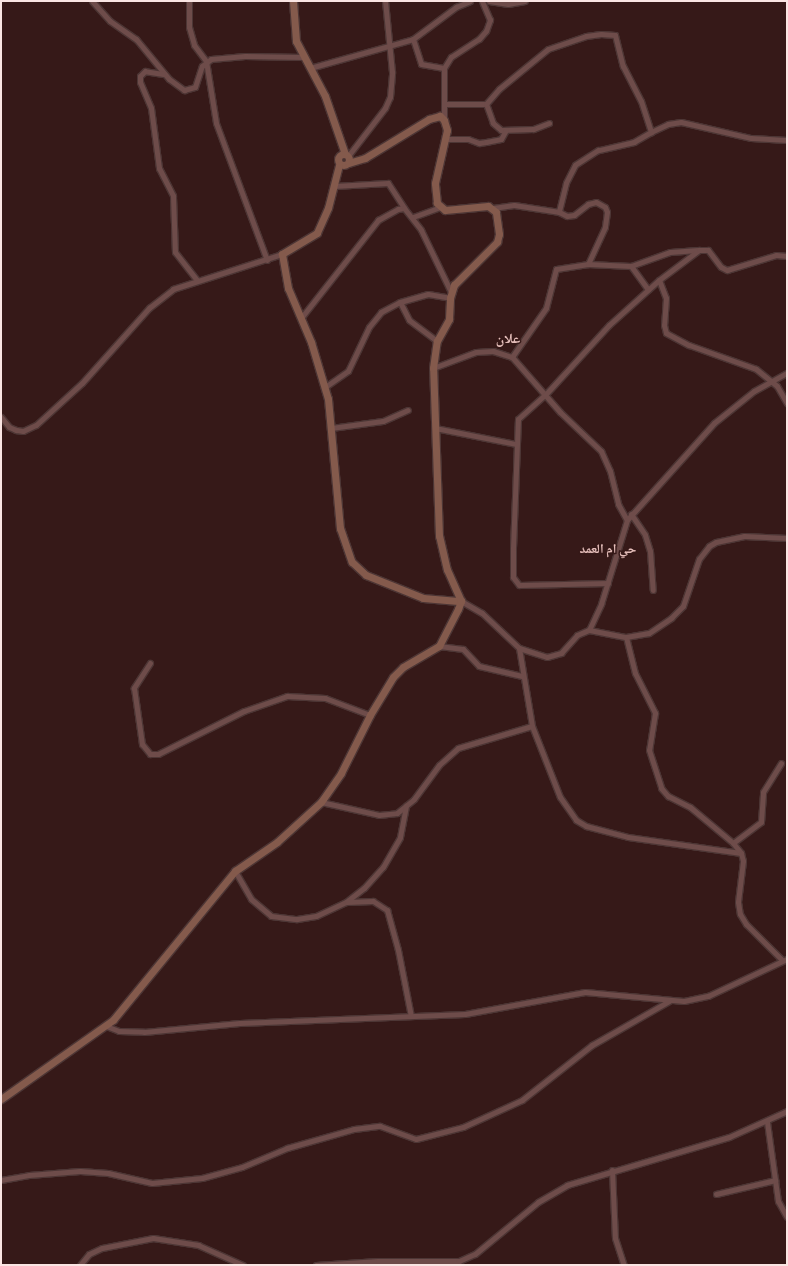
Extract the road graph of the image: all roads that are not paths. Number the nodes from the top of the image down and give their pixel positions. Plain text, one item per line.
1 (92, 1) edge
2 (189, 1) edge
3 (293, 1) edge
4 (384, 1) edge
5 (470, 1) edge
6 (482, 1) edge
7 (488, 1) edge
8 (525, 1) edge
9 (414, 39) junction
10 (389, 47) junction
11 (303, 57) junction
12 (206, 61) junction
13 (310, 68) junction
14 (444, 68) junction
15 (164, 74) junction
16 (444, 104) junction
17 (486, 104) junction
18 (444, 120) junction
19 (549, 123) dead end
20 (506, 130) junction
21 (651, 132) junction
22 (446, 139) junction
23 (787, 140) edge
24 (344, 159) junction
25 (334, 186) junction
26 (441, 207) junction
27 (404, 208) junction
28 (493, 208) junction
29 (559, 212) junction
30 (413, 217) junction
31 (699, 250) junction
32 (282, 254) junction
33 (787, 256) edge
34 (267, 260) junction
35 (588, 264) junction
36 (631, 266) junction
37 (197, 280) junction
38 (659, 280) junction
39 (648, 289) junction
40 (450, 295) junction
41 (400, 302) junction
42 (301, 318) junction
43 (437, 341) junction
44 (512, 357) junction
45 (433, 368) junction
46 (787, 373) edge
47 (772, 381) junction
48 (325, 387) junction
49 (545, 396) junction
50 (787, 403) edge
51 (408, 410) dead end
52 (1, 417) edge
53 (331, 428) junction
54 (435, 428) junction
55 (516, 444) junction
56 (631, 514) junction
57 (627, 520) junction
58 (787, 538) edge
59 (608, 582) junction
60 (652, 590) dead end
61 (461, 601) junction
62 (589, 630) junction
63 (626, 637) junction
64 (439, 646) junction
65 (518, 648) junction
66 (150, 664) dead end
67 (522, 676) junction
68 (370, 715) junction
69 (532, 726) junction
70 (781, 763) dead end
71 (321, 802) junction
72 (406, 806) junction
73 (733, 843) junction
74 (740, 853) junction
75 (236, 871) junction
76 (346, 902) junction
77 (785, 959) edge
78 (669, 1001) junction
79 (411, 1016) junction
80 (106, 1026) junction
81 (1, 1098) edge
82 (787, 1111) edge
83 (766, 1122) junction
84 (612, 1170) junction
85 (1, 1180) edge
86 (775, 1180) junction
87 (716, 1194) dead end
88 (786, 1217) edge
89 (787, 1223) edge
90 (80, 1265) edge
91 (243, 1265) edge
92 (316, 1265) edge
93 (333, 1265) edge
94 (624, 1265) edge

1 - 15 street
2 - 12 street
3 - 11 street
4 - 10 street
5 - 9 street
6 - 14 street
7 - 8 street
9 - 10 street
9 - 14 street
10 - 13 street
10 - 24 street
11 - 12 street
11 - 13 street
12 - 15 street
12 - 34 street
13 - 24 street
14 - 16 street
15 - 37 street
16 - 17 street
16 - 18 street
17 - 20 street
17 - 21 street
18 - 22 street
18 - 24 street
19 - 20 street
20 - 22 street
21 - 23 street
21 - 29 street
22 - 26 street
24 - 25 street
25 - 27 street
25 - 32 street
26 - 28 street
26 - 30 street
27 - 30 street
27 - 42 street
28 - 29 street
28 - 40 street
29 - 35 street
30 - 40 street
31 - 33 street
31 - 36 street
31 - 38 street
32 - 34 street
32 - 42 street
34 - 37 street
35 - 36 street
35 - 44 street
36 - 39 street
37 - 52 street
38 - 39 street
38 - 47 street
39 - 49 street
40 - 41 street
40 - 43 street
41 - 43 street
41 - 48 street
42 - 48 street
43 - 45 street
44 - 45 street
44 - 49 street
45 - 54 street
46 - 47 street
47 - 50 street
47 - 56 street
48 - 53 street
49 - 55 street
49 - 57 street
51 - 53 street
53 - 61 street
54 - 55 street
54 - 61 street
55 - 59 street
56 - 57 street
56 - 60 street
57 - 59 street
58 - 63 street
59 - 62 street
61 - 64 street
61 - 65 street
62 - 63 street
62 - 65 street
63 - 73 street
64 - 67 street
64 - 68 street
65 - 67 street
66 - 68 street
67 - 69 street
68 - 71 street
69 - 72 street
69 - 74 street
70 - 73 street
71 - 72 street
71 - 75 street
72 - 76 street
73 - 74 street
74 - 77 street
75 - 76 street
75 - 80 street
76 - 79 street
77 - 78 street
78 - 79 street
78 - 85 street
79 - 80 street
80 - 81 street
82 - 83 street
83 - 84 street
83 - 86 street
84 - 93 street
84 - 94 street
86 - 87 street
86 - 88 street
88 - 89 street
90 - 91 street
92 - 93 street

